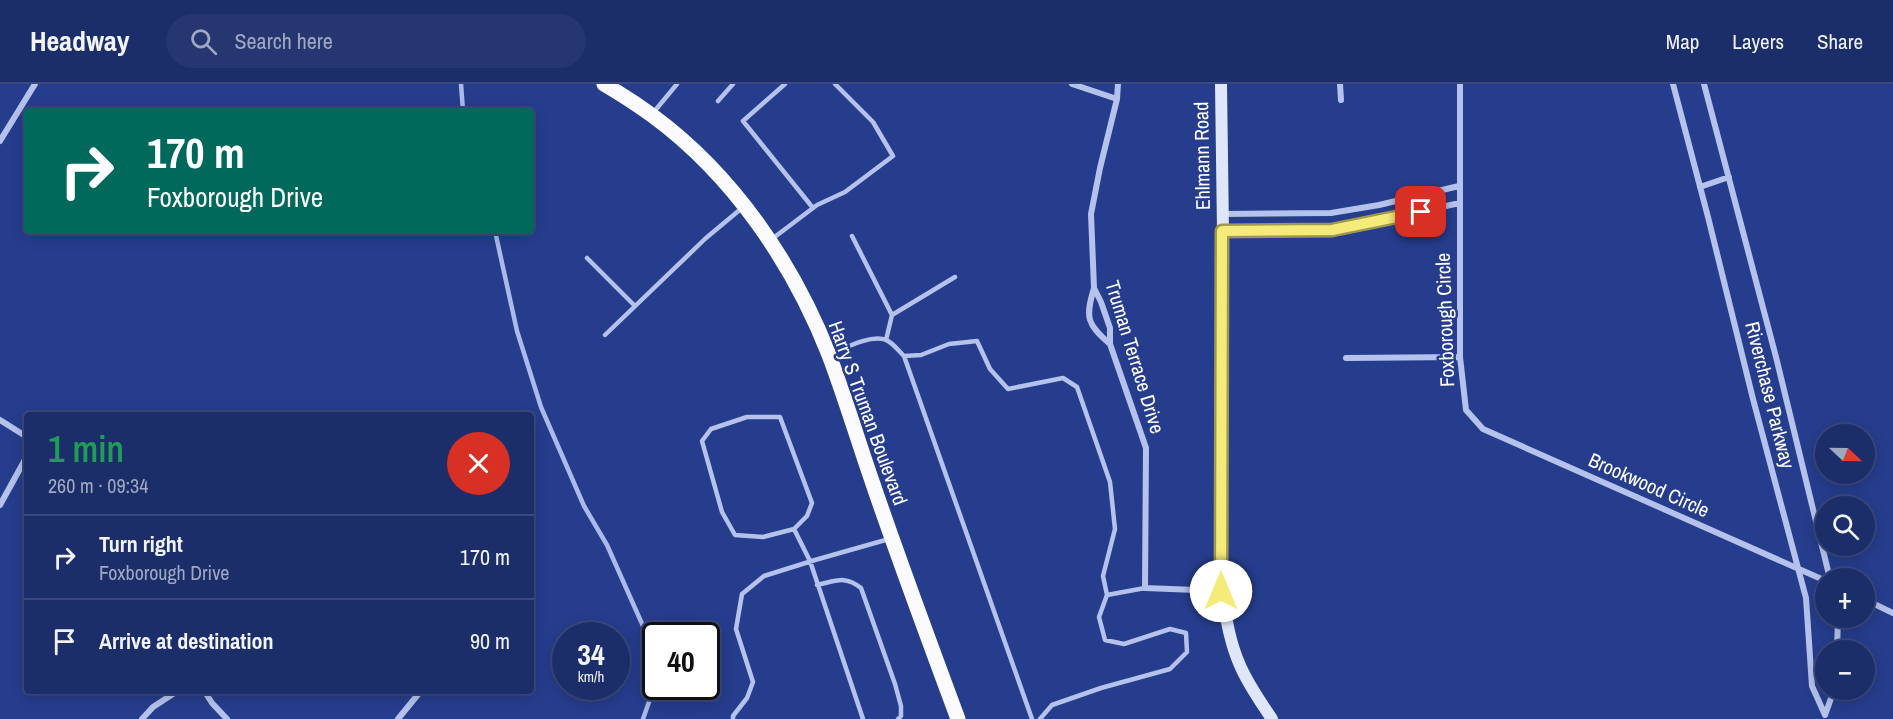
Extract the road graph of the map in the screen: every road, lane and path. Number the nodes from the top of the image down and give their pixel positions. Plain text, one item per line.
1 (35, 84) edge
2 (604, 84) edge
3 (677, 84) edge
4 (733, 84) edge
5 (785, 84) edge
6 (835, 84) edge
7 (1072, 84) edge
8 (1119, 84) edge
9 (1221, 84) edge
10 (1340, 84) edge
11 (1460, 84) edge
12 (1672, 84) edge
13 (1704, 84) edge
14 (1117, 99) junction
15 (718, 100) dead end
16 (1341, 100) dead end
17 (651, 115) junction
18 (0, 141) edge
19 (1729, 177) junction
20 (1459, 186) junction
21 (1700, 187) junction
22 (1460, 203) junction
23 (744, 207) junction
24 (813, 208) junction
25 (1222, 214) junction
26 (1222, 231) junction
27 (852, 236) dead end
28 (770, 240) junction
29 (587, 258) dead end
30 (955, 277) dead end
31 (1094, 288) junction
32 (635, 306) junction
33 (892, 315) junction
34 (604, 335) dead end
35 (886, 340) junction
36 (1110, 344) junction
37 (829, 355) junction
38 (904, 356) junction
39 (1460, 357) junction
40 (1346, 358) dead end
41 (1466, 410) joint
42 (0, 420) edge
43 (24, 435) edge
44 (24, 461) edge
45 (0, 505) edge
46 (794, 529) junction
47 (892, 539) junction
48 (810, 561) junction
49 (1798, 568) junction
50 (1828, 568) edge
51 (1815, 576) edge
52 (817, 585) junction
53 (1145, 588) junction
54 (1221, 591) junction
55 (1107, 595) junction
56 (1875, 604) edge
57 (1893, 613) edge
58 (173, 694) edge
59 (206, 694) edge
60 (418, 694) edge
61 (1831, 700) edge
62 (1825, 717) edge
63 (142, 719) edge
64 (227, 719) edge
65 (398, 719) edge
66 (734, 719) edge
67 (863, 719) edge
68 (898, 719) edge
69 (958, 719) edge
70 (1032, 719) edge
71 (1040, 719) edge
72 (1272, 719) edge

1 - 18 street
2 - 17 main road, Harry S Truman Boulevard
3 - 17 lane
4 - 15 lane
5 - 24 lane
6 - 24 lane
7 - 14 street
8 - 14 street, Truman Terrace Drive
9 - 25 street, Ehlmann Road
10 - 16 street
11 - 20 street, Foxborough Circle
12 - 21 street, Riverchase Parkway
13 - 19 street, Riverchase Parkway
14 - 31 street, Truman Terrace Drive
17 - 23 main road, Harry S Truman Boulevard
19 - 21 street
19 - 50 street, Riverchase Parkway
20 - 22 street, Foxborough Circle
20 - 25 street
21 - 49 street, Riverchase Parkway
22 - 26 street
22 - 39 street, Foxborough Circle
23 - 28 main road, Harry S Truman Boulevard
23 - 32 lane
24 - 28 lane
25 - 26 street, Ehlmann Road
26 - 54 street, Ehlmann Road
27 - 33 lane
28 - 37 main road, Harry S Truman Boulevard
29 - 32 lane
30 - 33 lane
31 - 36 street, Truman Terrace Drive
31 - 36 street
32 - 34 lane
33 - 35 lane
35 - 37 lane
35 - 38 lane
36 - 53 street, Truman Terrace Drive
37 - 47 main road, Harry S Truman Boulevard
38 - 55 lane
38 - 70 lane
39 - 40 street
39 - 41 street, Foxborough Circle
41 - 49 street, Brookwood Circle
42 - 43 street
44 - 45 street
46 - 46 lane
46 - 48 lane
47 - 48 lane
47 - 69 main road, Harry S Truman Boulevard
48 - 52 lane
48 - 66 lane
49 - 51 street, Brookwood Circle
49 - 62 street, Riverchase Parkway
52 - 67 lane
52 - 68 lane
53 - 54 street
53 - 55 lane
54 - 72 street, Ehlmann Road
55 - 71 lane
56 - 57 street
58 - 63 street
59 - 64 street
60 - 65 street
61 - 62 street, Riverchase Parkway

